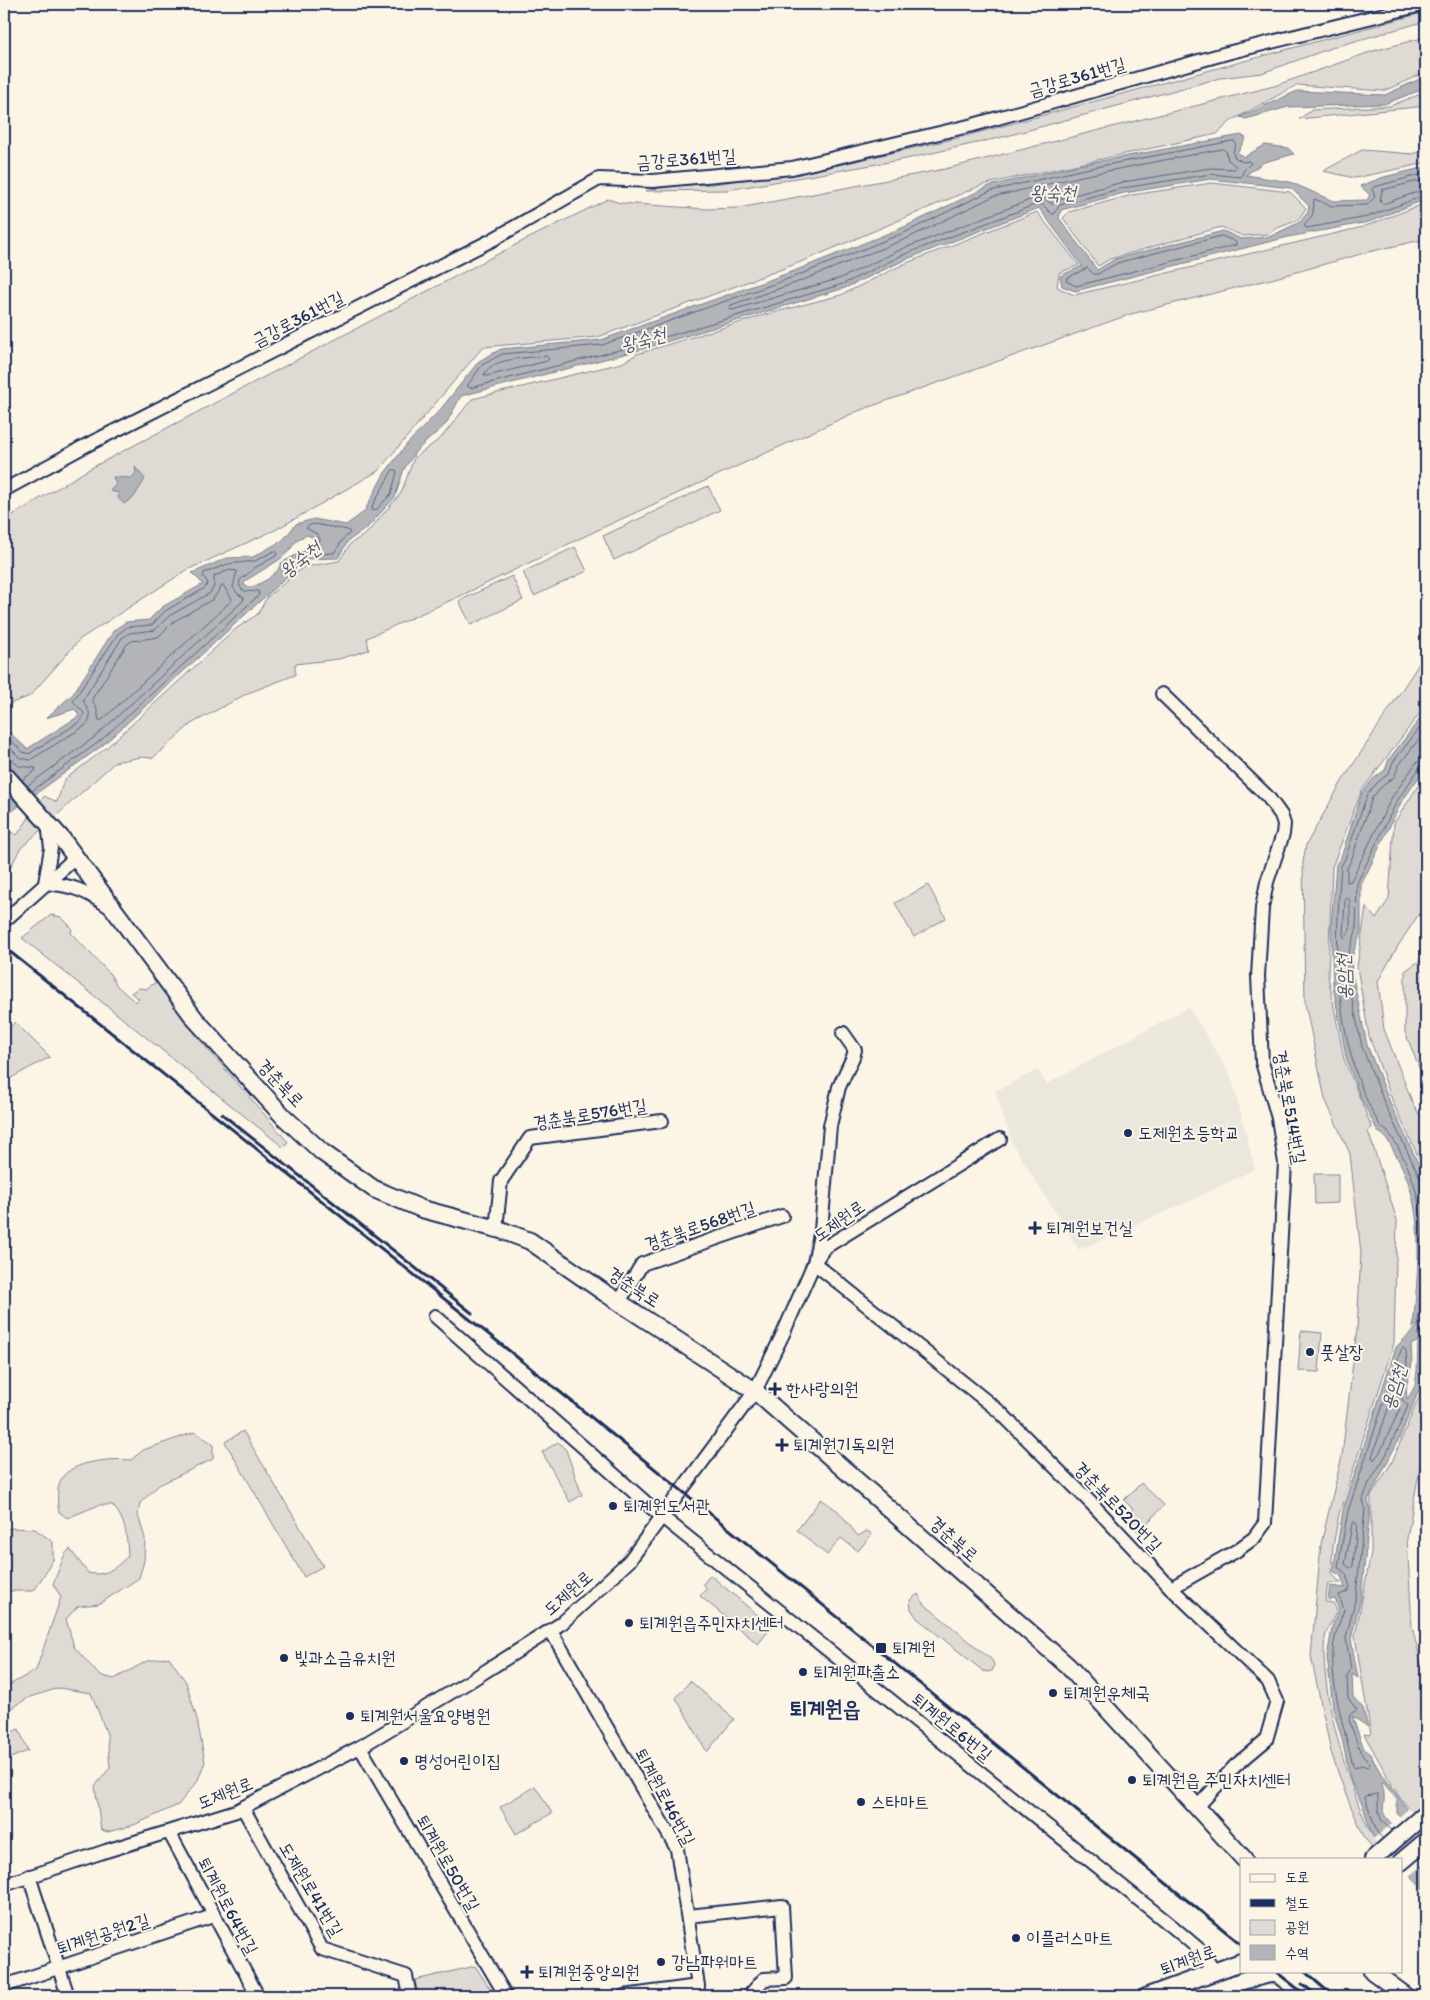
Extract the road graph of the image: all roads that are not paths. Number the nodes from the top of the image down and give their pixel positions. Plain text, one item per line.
1 (1425, 4) edge
2 (4, 490) edge
3 (1162, 694) dead end
4 (4, 774) edge
5 (48, 823) junction
6 (75, 858) junction
7 (45, 883) junction
8 (114, 910) junction
9 (4, 921) edge
10 (843, 1033) dead end
11 (662, 1121) dead end
12 (1000, 1139) dead end
13 (782, 1216) dead end
14 (496, 1229) junction
15 (814, 1263) junction
16 (619, 1302) junction
17 (435, 1316) dead end
18 (755, 1391) junction
19 (661, 1516) junction
20 (1172, 1588) junction
21 (551, 1631) junction
22 (360, 1747) junction
23 (1197, 1807) junction
24 (242, 1808) junction
25 (1426, 1813) edge
26 (169, 1832) junction
27 (1426, 1841) edge
28 (1243, 1858) edge
29 (1374, 1858) edge
30 (1402, 1861) edge
31 (29, 1876) junction
32 (4, 1885) edge
33 (213, 1916) junction
34 (688, 1916) junction
35 (1240, 1962) edge
36 (59, 1967) junction
37 (1215, 1972) junction
38 (1373, 1972) edge
39 (4, 1986) edge
40 (695, 1991) edge
41 (1166, 1993) edge
42 (68, 1996) edge
43 (258, 1996) edge
44 (410, 1996) edge
45 (506, 1996) edge
46 (624, 1996) edge
47 (749, 1996) edge
48 (1148, 1996) edge
49 (1248, 1996) edge
50 (1280, 1996) edge
51 (1406, 1996) edge

1 - 2 street, 금강로361번길
3 - 20 street, 경춘북로514번길
4 - 5 street, 경춘북로
5 - 6 street, 경춘북로
5 - 7 street
6 - 7 street
6 - 8 street, 경춘북로
7 - 8 street
7 - 9 street
8 - 14 street, 경춘북로
10 - 15 street
11 - 14 street, 경춘북로576번길
12 - 15 street, 도제원로
13 - 16 street, 경춘북로568번길
14 - 16 street, 경춘북로
15 - 18 street, 도제원로
15 - 20 street, 경춘북로520번길
16 - 18 street, 경춘북로
17 - 19 street, 퇴계원로6번길
18 - 19 street, 도제원로
18 - 23 street, 경춘북로
19 - 21 street, 도제원로
19 - 37 street, 퇴계원로6번길
20 - 23 street, 경춘북로520번길
21 - 22 street, 도제원로
21 - 34 street, 퇴계원로46번길
22 - 24 street, 도제원로
22 - 45 street, 퇴계원로50번길
23 - 28 street, 경춘북로
24 - 26 street, 도제원로
24 - 44 street, 도제원로41번길
25 - 29 street
26 - 31 street, 도제원로
26 - 33 street, 퇴계원로64번길
27 - 30 street
31 - 32 street, 도제원로
31 - 36 street
33 - 36 street, 퇴계원공원2길
33 - 43 street, 퇴계원로64번길
34 - 40 street, 퇴계원로46번길
34 - 47 street
35 - 37 street, 퇴계원로
36 - 39 street, 퇴계원공원2길
36 - 42 street
37 - 41 street, 퇴계원로
38 - 51 street
40 - 46 street
41 - 48 street, 퇴계원로
49 - 50 street

